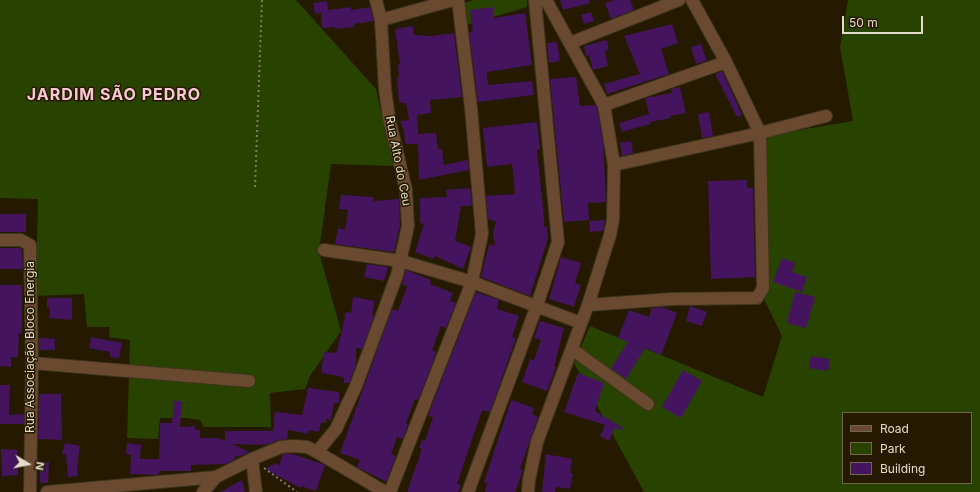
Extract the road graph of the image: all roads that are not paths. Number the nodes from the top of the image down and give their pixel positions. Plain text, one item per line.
1 (376, 0) edge
2 (453, 0) edge
3 (458, 0) edge
4 (535, 0) edge
5 (546, 0) edge
6 (679, 0) edge
7 (692, 0) edge
8 (381, 20) junction
9 (570, 43) junction
10 (726, 62) junction
11 (604, 105) junction
12 (826, 116) dead end
13 (760, 133) junction
14 (614, 165) junction
15 (0, 240) edge
16 (324, 250) dead end
17 (401, 261) junction
18 (472, 282) junction
19 (588, 305) junction
20 (536, 308) junction
21 (581, 323) junction
22 (573, 350) junction
23 (32, 363) junction
24 (249, 380) dead end
25 (648, 404) dead end
26 (318, 452) junction
27 (252, 459) junction
28 (216, 477) junction
29 (30, 492) edge
30 (47, 492) edge
31 (203, 492) edge
32 (256, 492) edge
33 (385, 492) edge
34 (390, 492) edge
35 (468, 492) edge
36 (528, 492) edge

1 - 8 street, Rua Alto do Ceu
2 - 8 street
3 - 18 street
4 - 20 street
5 - 9 street
6 - 9 street
7 - 10 street
8 - 17 street, Rua Alto do Ceu
9 - 11 street
10 - 11 street
10 - 13 street
11 - 14 street
12 - 13 street
13 - 14 street
13 - 19 street
14 - 19 street
15 - 23 street, Rua Associação Bloco Energia
16 - 17 street
17 - 18 street
17 - 26 street, Rua Alto do Ceu
18 - 20 street
18 - 34 street
19 - 21 street
20 - 21 street
20 - 35 street
21 - 22 street
22 - 25 street
22 - 36 street
23 - 24 street
23 - 29 street, Rua Associação Bloco Energia
26 - 27 street
26 - 33 street
27 - 28 street
27 - 32 street
28 - 30 street
28 - 31 street

